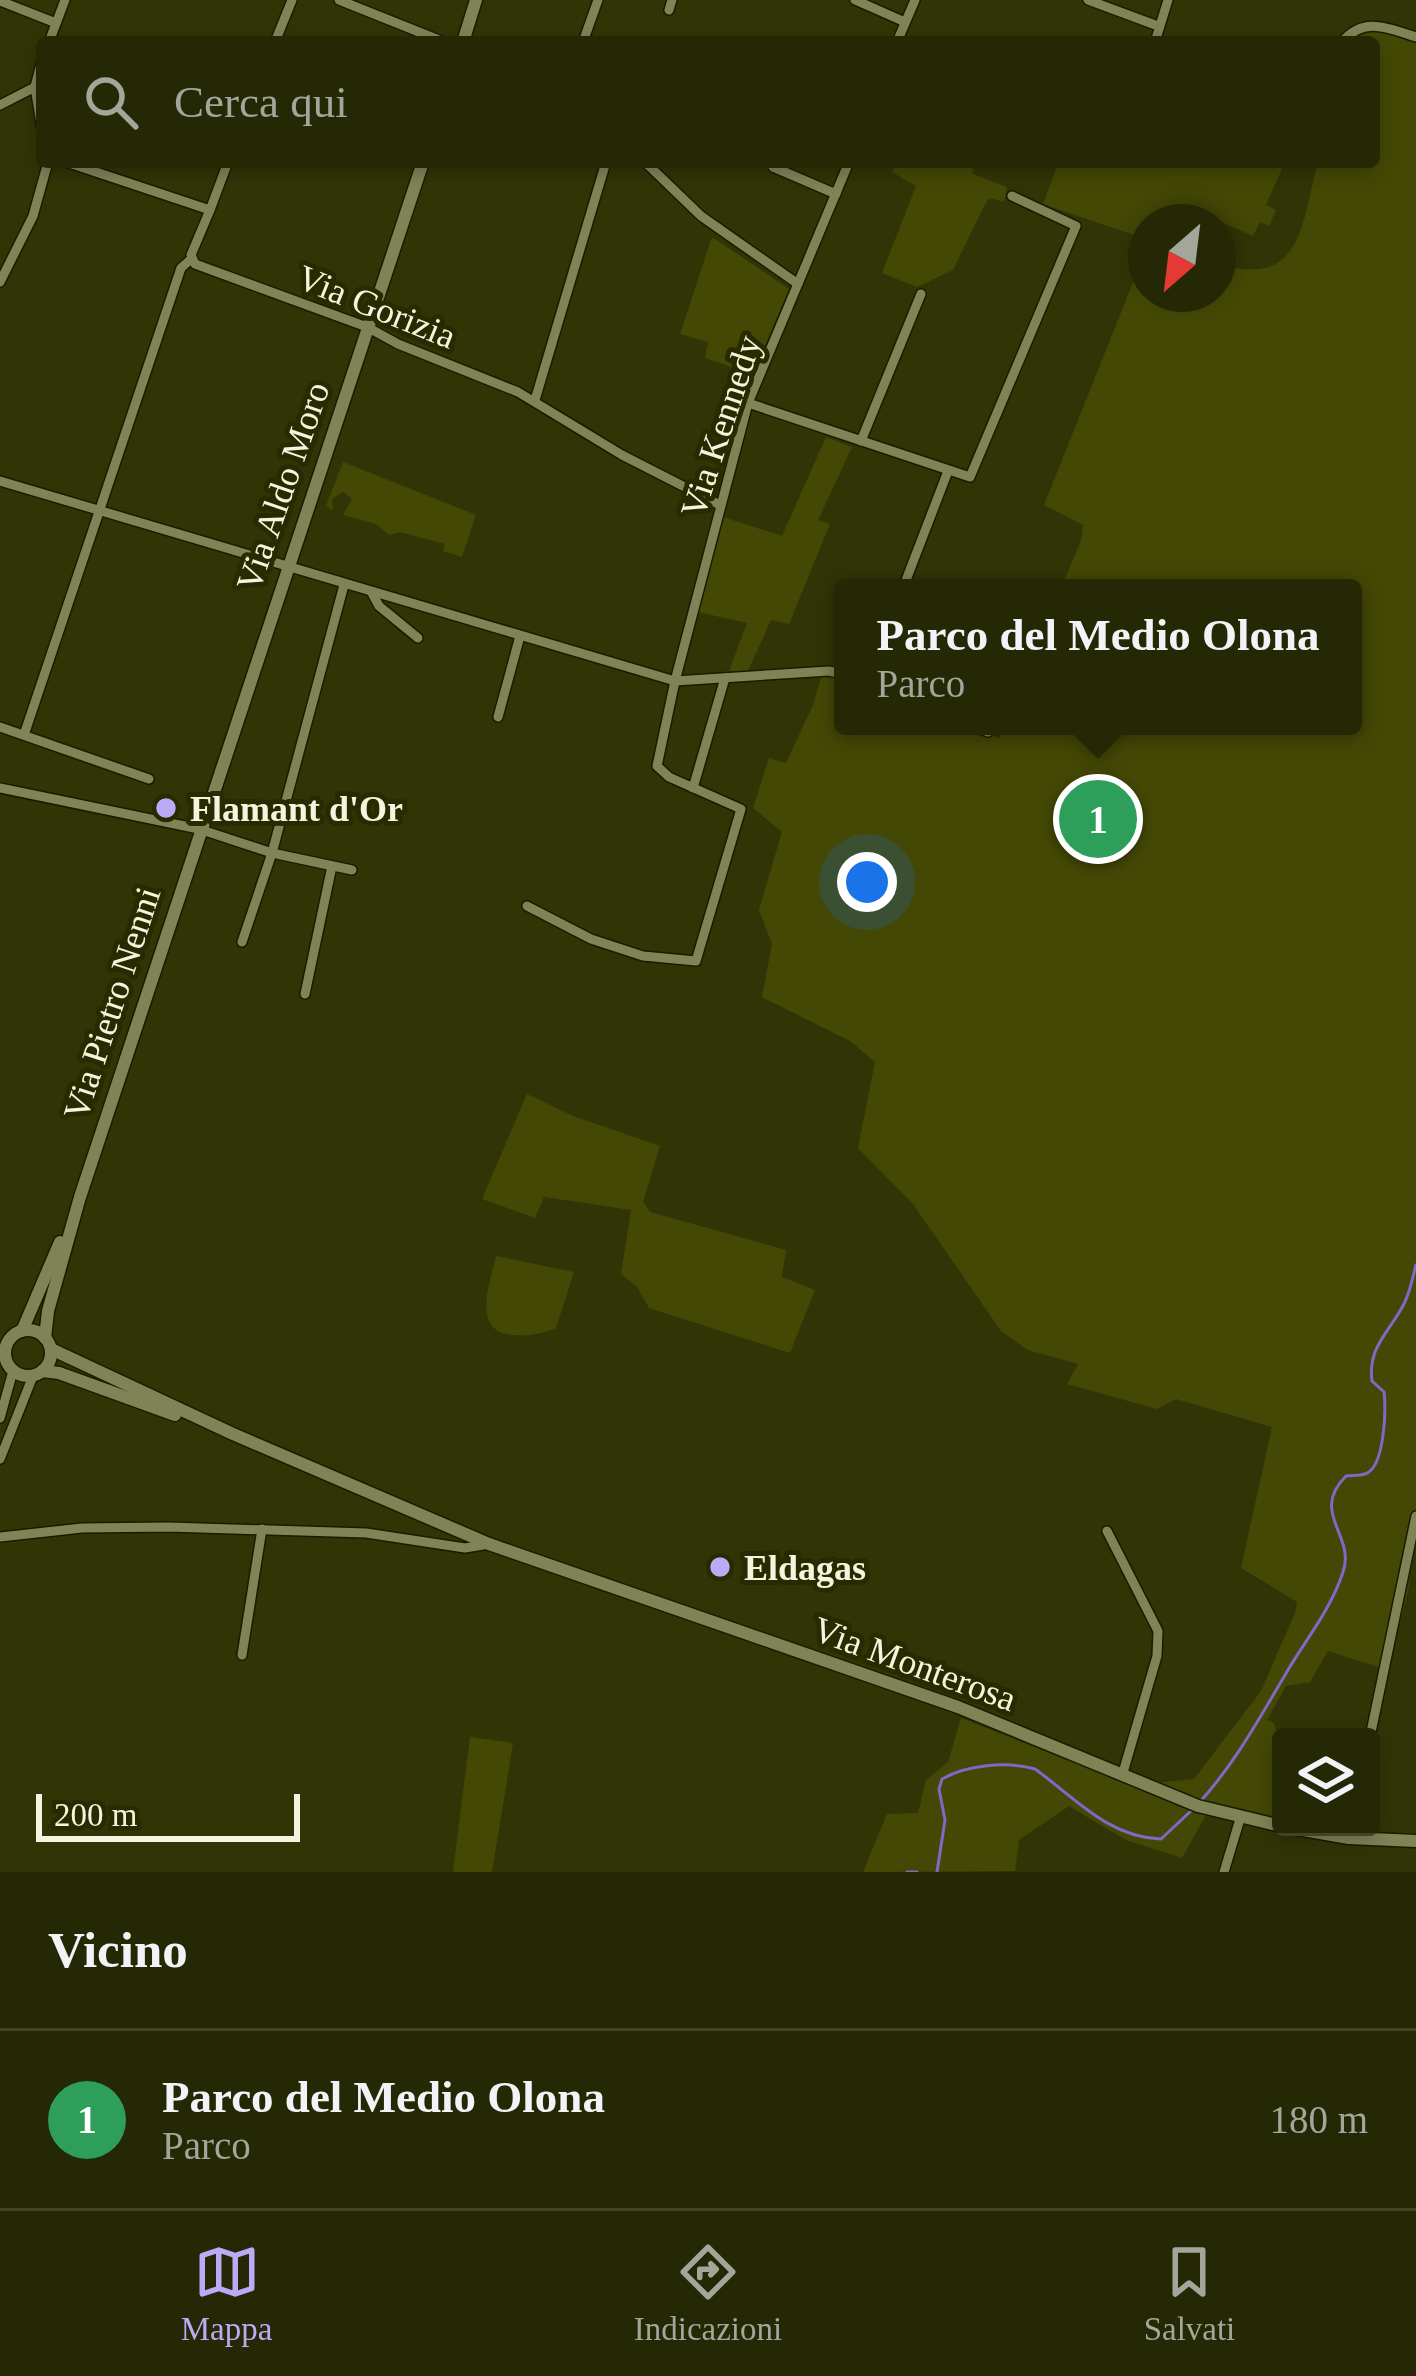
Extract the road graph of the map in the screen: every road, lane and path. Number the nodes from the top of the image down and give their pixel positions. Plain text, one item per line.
1 (65, 0) edge
2 (292, 0) edge
3 (339, 0) edge
4 (476, 0) edge
5 (598, 0) edge
6 (855, 0) edge
7 (915, 0) edge
8 (1088, 0) edge
9 (1168, 0) edge
10 (0, 1) edge
11 (56, 22) junction
12 (905, 22) junction
13 (1158, 26) junction
14 (51, 36) edge
15 (277, 36) edge
16 (429, 36) edge
17 (465, 36) edge
18 (585, 36) edge
19 (899, 36) edge
20 (1156, 36) edge
21 (1348, 36) edge
22 (1416, 37) edge
23 (36, 80) edge
24 (34, 87) junction
25 (36, 98) edge
26 (0, 105) edge
27 (46, 168) edge
28 (84, 168) edge
29 (227, 168) edge
30 (421, 168) edge
31 (604, 168) edge
32 (651, 168) edge
33 (775, 168) edge
34 (847, 168) edge
35 (836, 194) junction
36 (1012, 196) dead end
37 (210, 210) junction
38 (190, 260) junction
39 (0, 282) edge
40 (798, 284) junction
41 (921, 294) dead end
42 (368, 327) junction
43 (535, 400) junction
44 (748, 403) junction
45 (861, 441) junction
46 (948, 471) junction
47 (0, 481) edge
48 (720, 505) junction
49 (98, 508) junction
50 (286, 567) junction
51 (906, 579) edge
52 (344, 585) junction
53 (372, 593) junction
54 (520, 637) junction
55 (418, 638) dead end
56 (834, 672) edge
57 (725, 678) junction
58 (675, 682) junction
59 (498, 717) dead end
60 (0, 727) edge
61 (24, 735) junction
62 (149, 779) dead end
63 (0, 788) edge
64 (693, 788) junction
65 (199, 829) junction
66 (272, 853) junction
67 (332, 866) junction
68 (352, 870) dead end
69 (527, 906) dead end
70 (242, 943) dead end
71 (305, 994) dead end
72 (80, 1197) junction
73 (12, 1333) edge
74 (48, 1343) junction
75 (7, 1364) edge
76 (38, 1374) junction
77 (0, 1418) edge
78 (232, 1435) junction
79 (0, 1459) edge
80 (1416, 1516) edge
81 (262, 1528) junction
82 (1107, 1531) dead end
83 (0, 1537) edge
84 (489, 1544) junction
85 (242, 1655) dead end
86 (1372, 1728) edge
87 (1122, 1776) junction
88 (1240, 1819) junction
89 (1272, 1825) edge
90 (1375, 1836) edge
91 (1416, 1841) edge
92 (1224, 1872) edge

1 - 11 street
2 - 15 street
3 - 16 street
4 - 17 main road
5 - 18 street
6 - 12 street
7 - 12 street
8 - 13 street
9 - 13 street
10 - 11 street
11 - 14 street
12 - 19 street
13 - 20 street
21 - 22 street
23 - 24 street
24 - 25 street
24 - 26 street
27 - 39 street
28 - 37 street
29 - 37 street
30 - 42 main road, Via Aldo Moro
31 - 43 street
32 - 40 street
33 - 35 street
34 - 35 street, Via Kennedy
35 - 40 street, Via Kennedy
36 - 46 street
37 - 38 street
38 - 42 street, Via Gorizia
38 - 49 street
40 - 44 street, Via Kennedy
41 - 45 street
42 - 43 street, Via Gorizia
42 - 50 main road, Via Aldo Moro
43 - 48 street, Via Gorizia
44 - 45 street
44 - 48 street, Via Kennedy
45 - 46 street
46 - 51 street
47 - 49 street
48 - 58 street, Via Kennedy
49 - 50 street
49 - 61 street
50 - 52 street
50 - 65 main road, Via Aldo Moro
52 - 53 street
52 - 66 street
53 - 54 street
53 - 55 street
54 - 58 street
54 - 59 street
56 - 57 street
57 - 58 street
57 - 64 street
58 - 64 street, Via Kennedy
60 - 61 street
61 - 62 street
63 - 65 street
64 - 69 street
65 - 66 street
65 - 72 main road, Via Pietro Nenni
66 - 67 street
66 - 70 street
67 - 68 street
67 - 71 street
72 - 73 main road, Via Pietro Nenni
72 - 74 main road, Via Pietro Nenni
73 - 74 main road, Via Monterosa
73 - 75 main road, Via Pietro Nenni
74 - 76 main road, Via Pietro Nenni
74 - 78 main road, Via Monterosa
75 - 76 main road, Via Monterosa
75 - 77 street
76 - 78 main road, Via Monterosa
76 - 79 street
78 - 84 main road, Via Monterosa
80 - 86 street
81 - 83 street
81 - 84 street
81 - 85 street
82 - 87 street
84 - 87 main road, Via Monterosa
87 - 88 main road, Via Monterosa
88 - 89 main road, Via Monterosa
88 - 92 street
90 - 91 main road, Via Monterosa

